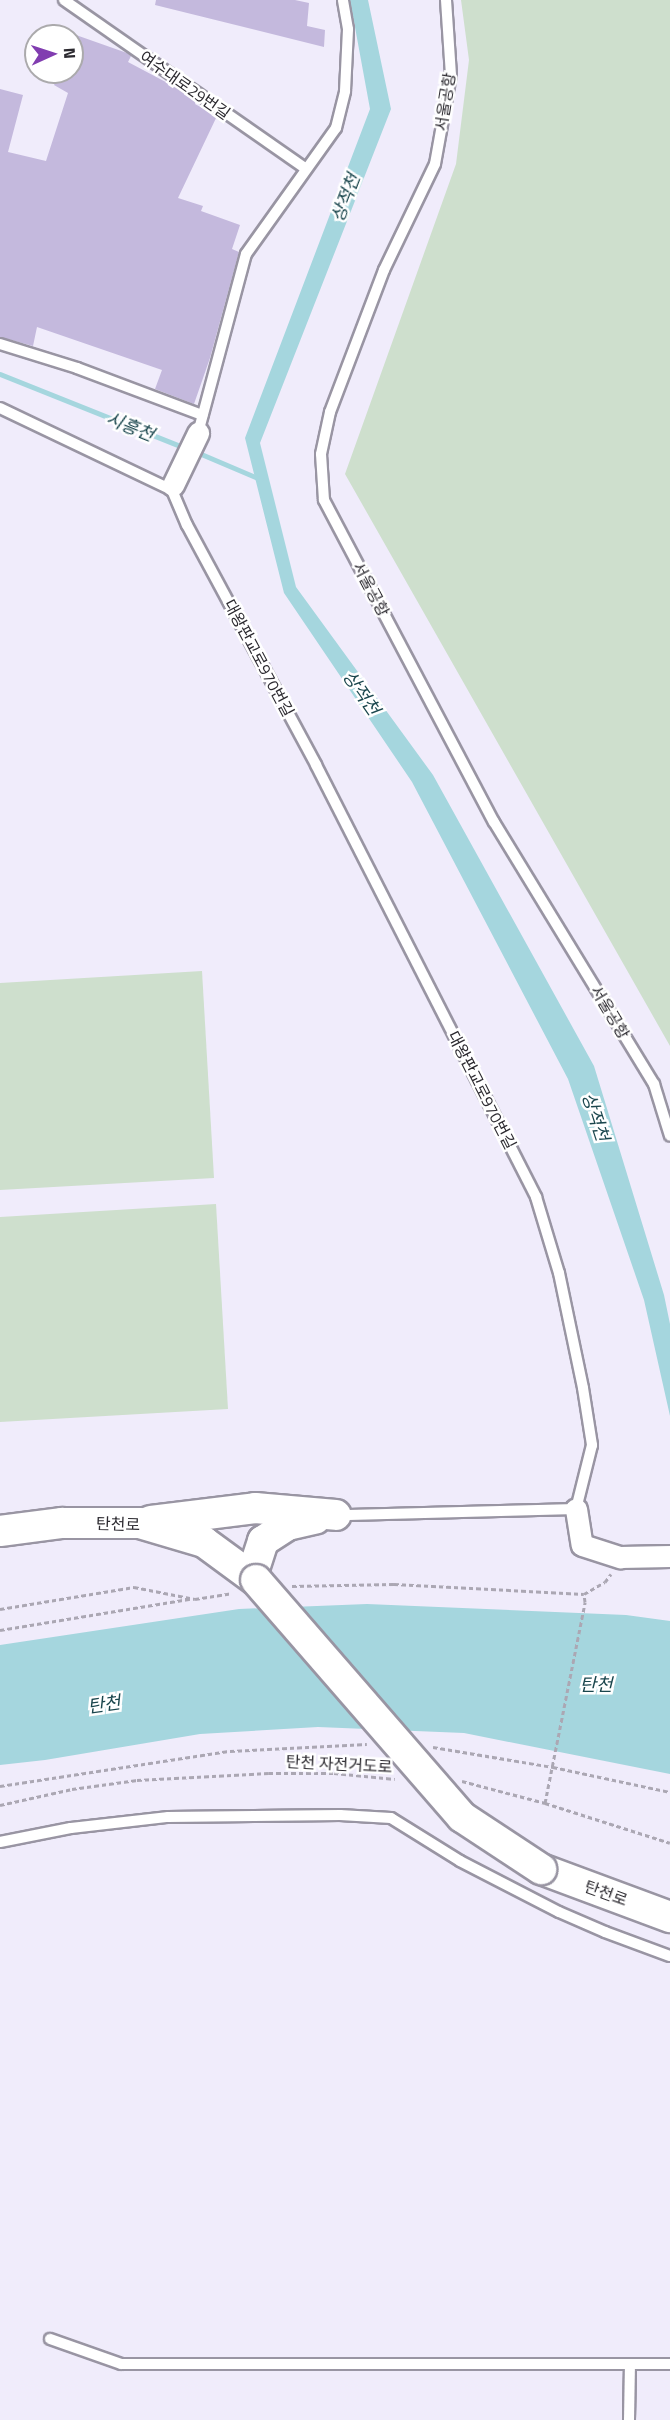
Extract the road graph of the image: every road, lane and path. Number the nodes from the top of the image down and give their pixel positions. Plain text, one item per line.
1 (64, 0) edge
2 (344, 0) edge
3 (446, 0) edge
4 (306, 169) junction
5 (0, 344) edge
6 (0, 408) edge
7 (200, 424) junction
8 (172, 488) junction
9 (670, 1136) edge
10 (576, 1509) junction
11 (336, 1515) junction
12 (140, 1523) junction
13 (0, 1531) edge
14 (670, 1556) edge
15 (620, 1557) junction
16 (256, 1584) junction
17 (584, 1594) junction
18 (195, 1599) junction
19 (0, 1610) edge
20 (0, 1630) edge
21 (369, 1743) dead end
22 (426, 1746) dead end
23 (553, 1767) junction
24 (401, 1779) dead end
25 (455, 1781) dead end
26 (0, 1786) edge
27 (670, 1792) edge
28 (545, 1803) junction
29 (0, 1805) edge
30 (0, 1842) edge
31 (670, 1843) edge
32 (670, 1917) edge
33 (670, 1956) edge
34 (50, 2340) dead end
35 (630, 2364) junction
36 (670, 2364) edge
37 (629, 2420) edge

1 - 4 lane, 여수대로29번길
2 - 4 lane
3 - 9 lane, 서울공항
4 - 7 lane
5 - 7 lane
6 - 8 lane
7 - 8 street
8 - 10 lane, 대왕판교로970번길
10 - 11 lane
10 - 15 street
11 - 12 main road
11 - 16 main road
12 - 13 main road, 탄천로
12 - 16 main road, 탄천로
14 - 15 street
15 - 17 path
16 - 17 path
16 - 18 path
16 - 32 main road, 탄천로, bridge
17 - 23 path
18 - 19 path
18 - 20 path
21 - 26 path
22 - 23 path
23 - 27 path
23 - 28 path
24 - 29 path, 탄천 자전거도로
25 - 28 path
28 - 31 path
30 - 33 lane
34 - 35 lane
35 - 36 lane
35 - 37 lane

